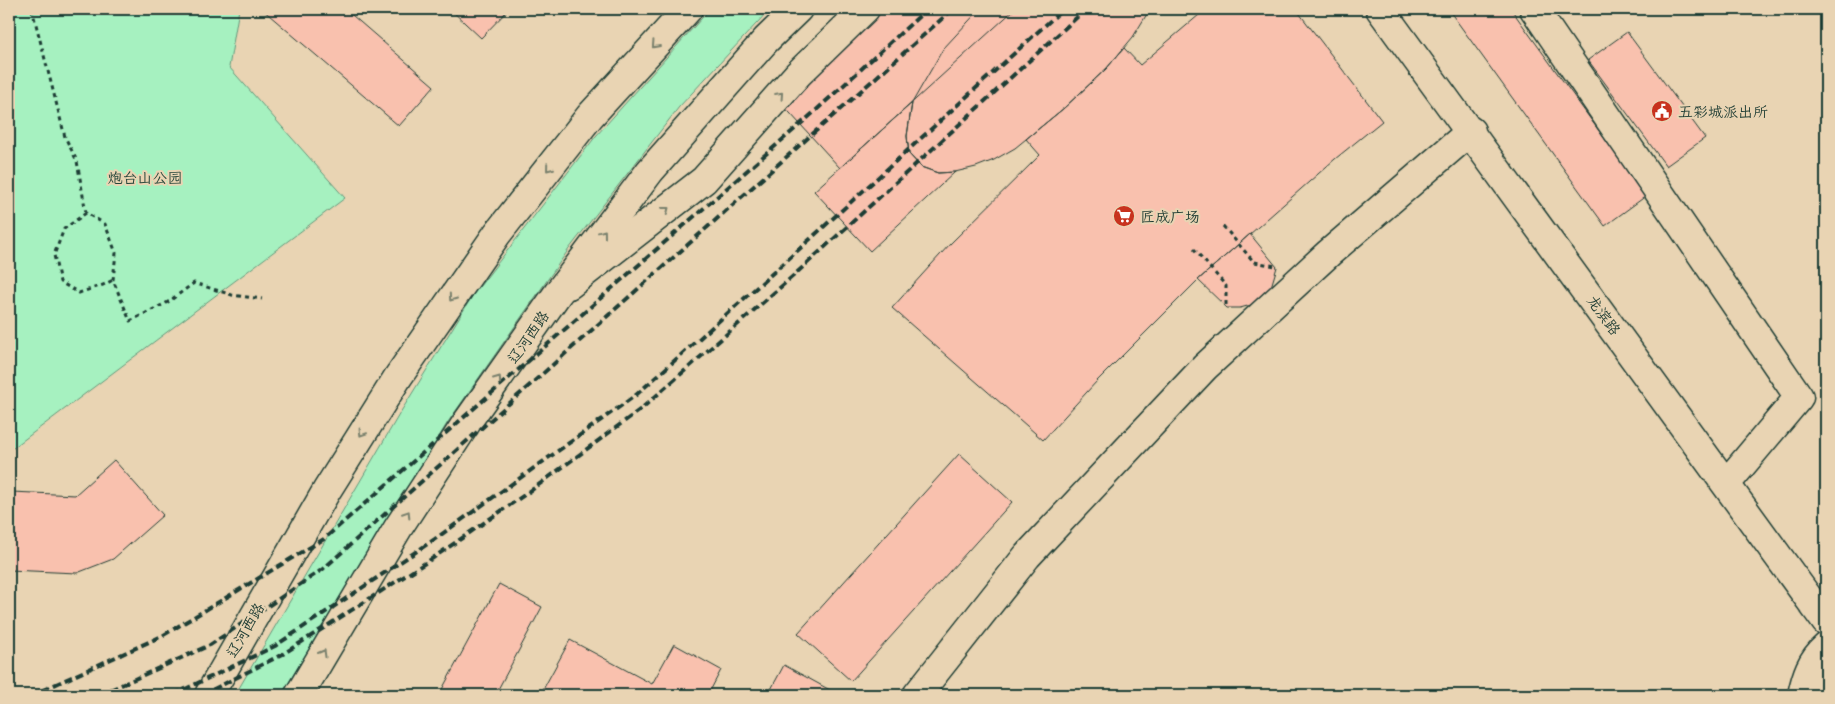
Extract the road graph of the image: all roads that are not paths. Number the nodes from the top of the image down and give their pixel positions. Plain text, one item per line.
1 (688, 9) edge
2 (798, 9) edge
3 (865, 9) edge
4 (1380, 9) edge
5 (1534, 9) edge
6 (1471, 131) junction
7 (558, 294) junction
8 (1726, 484) junction
9 (1826, 622) edge
10 (1826, 647) edge
11 (208, 695) edge
12 (299, 695) edge
13 (917, 695) edge
14 (1802, 695) edge

1 -> 11 street, 辽河西路
7 -> 2 street, 辽河西路
7 -> 3 street
4 - 6 street, 龙滨路
5 - 8 street
6 - 8 street, 龙滨路
6 - 13 street
12 -> 7 street, 辽河西路
8 - 9 street, 龙滨路
10 - 14 street

